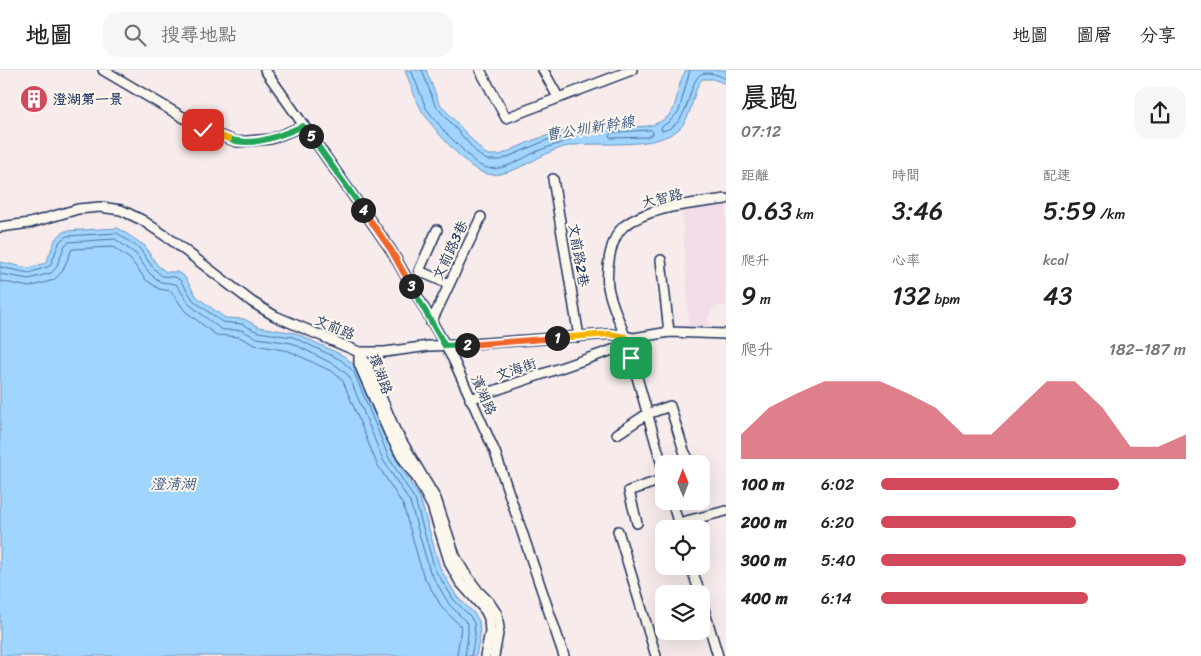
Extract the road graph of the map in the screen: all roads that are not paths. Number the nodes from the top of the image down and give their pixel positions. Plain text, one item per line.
1 (103, 70) edge
2 (265, 70) edge
3 (480, 70) edge
4 (543, 70) edge
5 (632, 70) edge
6 (558, 97) junction
7 (303, 126) junction
8 (553, 179) dead end
9 (726, 199) edge
10 (481, 217) dead end
11 (0, 227) edge
12 (437, 230) dead end
13 (661, 260) dead end
14 (449, 284) junction
15 (431, 323) junction
16 (669, 332) junction
17 (726, 334) edge
18 (579, 336) junction
19 (626, 341) junction
20 (445, 346) junction
21 (358, 352) junction
22 (470, 399) junction
23 (647, 414) junction
24 (617, 434) dead end
25 (659, 455) edge
26 (686, 455) edge
27 (655, 482) edge
28 (726, 511) edge
29 (698, 520) edge
30 (638, 524) dead end
31 (618, 531) dead end
32 (710, 629) edge
33 (485, 656) edge
34 (494, 656) edge
35 (564, 656) edge
36 (656, 656) edge
37 (718, 656) edge

1 - 7 street
2 - 7 street, 濱湖路
3 - 6 street
4 - 6 street
5 - 6 street
7 - 15 street, 濱湖路
8 - 18 street, 文前路2巷
9 - 19 street, 大智路
10 - 14 street, 文前路3巷
11 - 21 street, 文前路
12 - 14 street
13 - 16 street
14 - 15 street, 文前路3巷
15 - 20 street, 濱湖路
16 - 17 street, 文前路
16 - 19 street, 文前路
18 - 19 street, 文前路
18 - 20 street, 文前路
19 - 22 street, 文海街
19 - 23 street, 大智路
20 - 21 street, 文前路
20 - 22 street, 濱湖路
21 - 33 street, 環湖路
21 - 34 street, 環湖路
22 - 35 street, 濱湖路
23 - 24 street
23 - 25 street, 大智路
23 - 26 street
27 - 30 street
28 - 29 street
31 - 36 street
32 - 37 street

